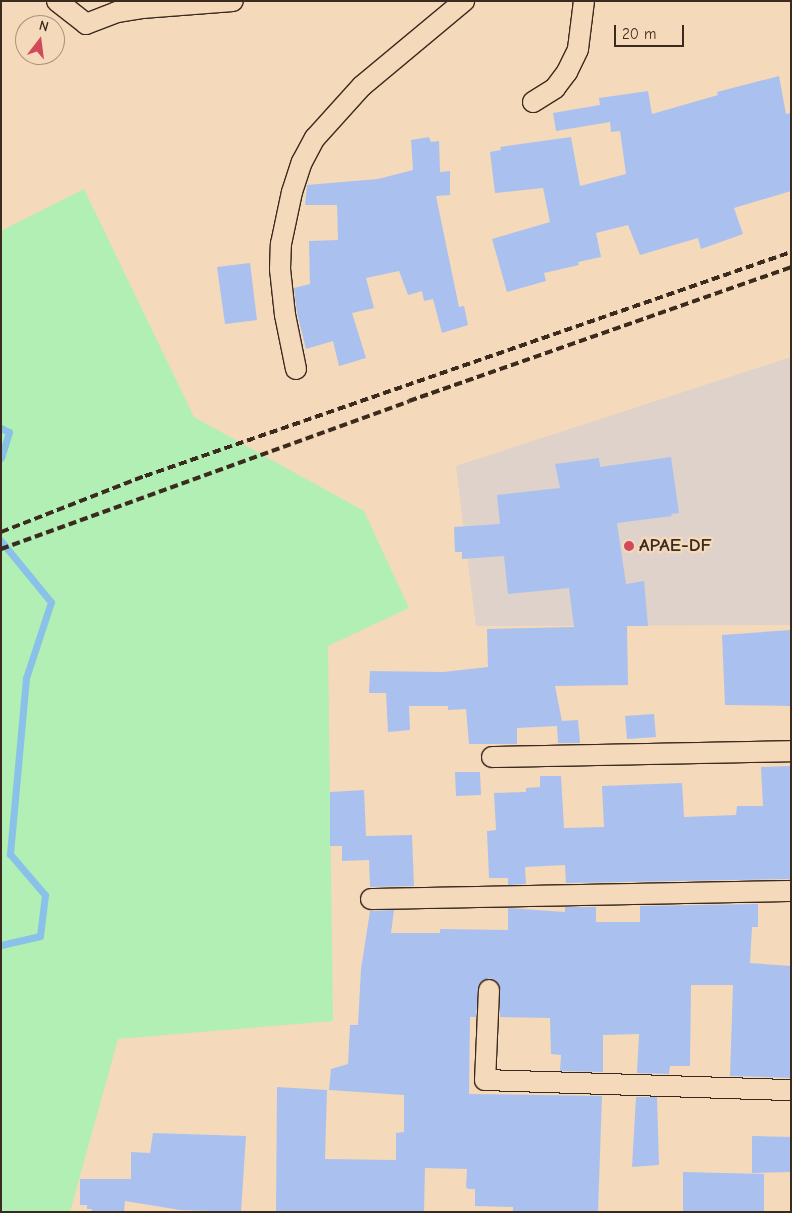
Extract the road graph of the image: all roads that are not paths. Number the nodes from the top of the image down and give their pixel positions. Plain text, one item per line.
1 (57, 1) edge
2 (233, 1) edge
3 (464, 1) edge
4 (584, 1) edge
5 (534, 102) dead end
6 (296, 369) dead end
7 (791, 751) edge
8 (492, 757) dead end
9 (791, 891) edge
10 (370, 899) dead end
11 (489, 990) dead end
12 (791, 1090) edge

1 - 2 street
3 - 6 street
4 - 5 street
7 - 8 street
9 - 10 street
11 - 12 street

